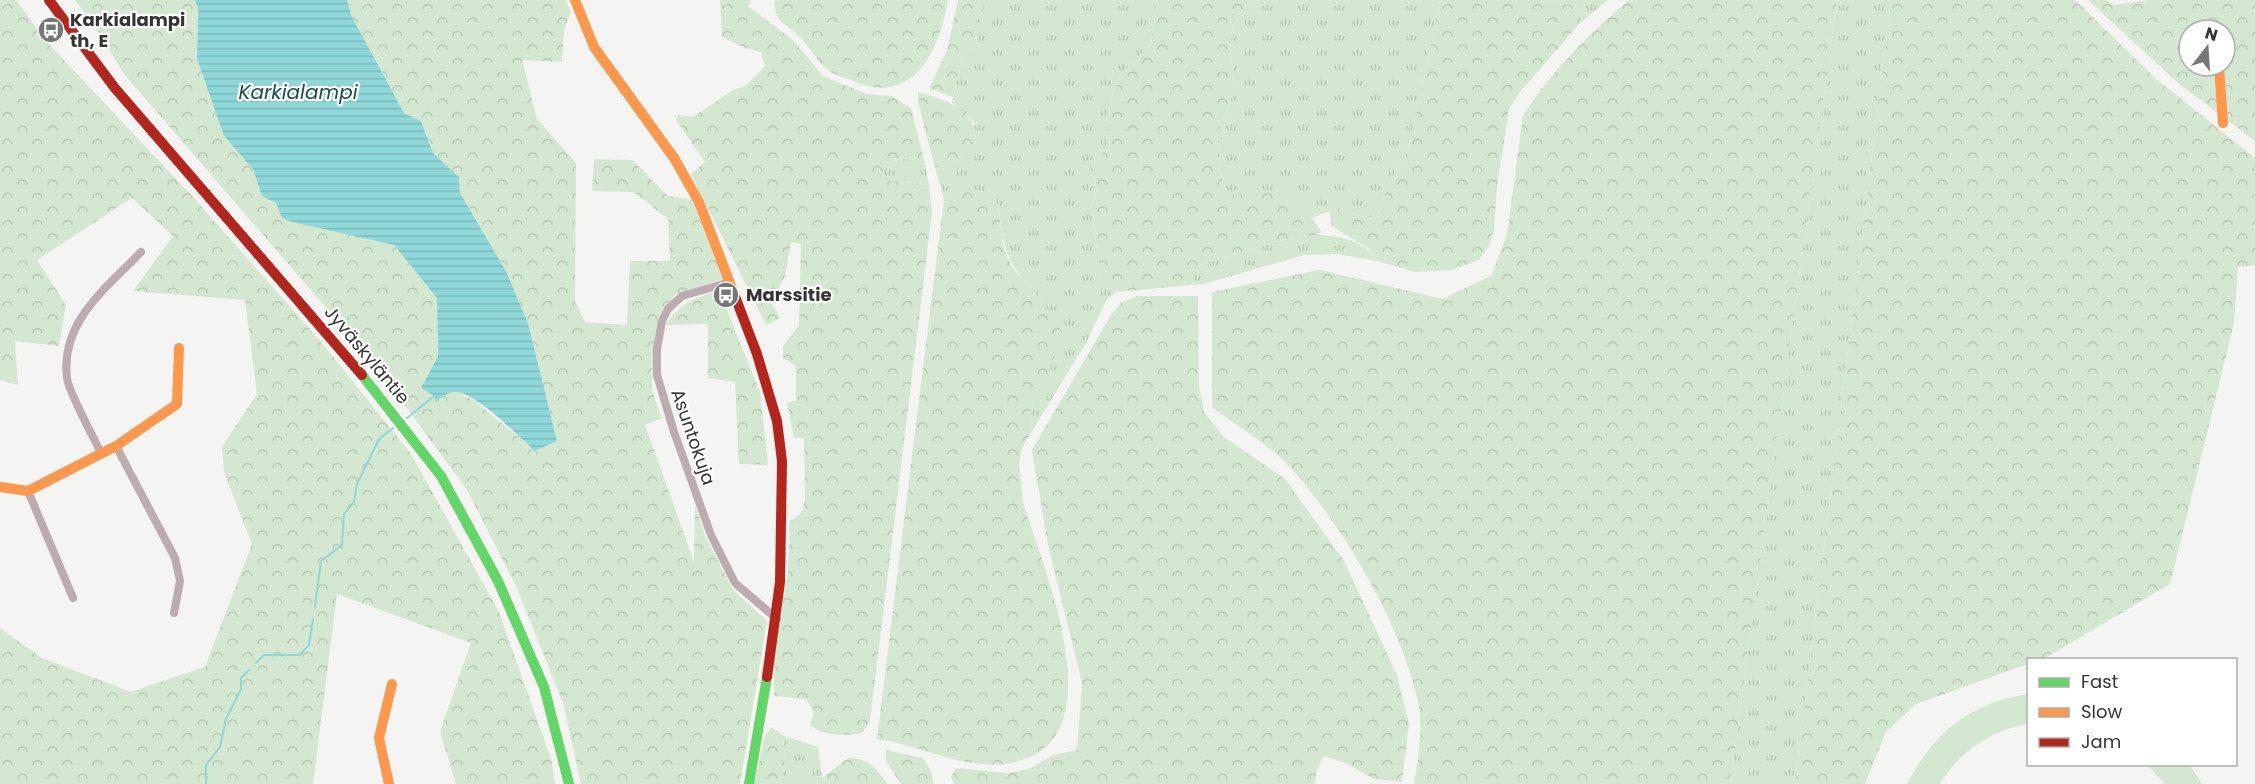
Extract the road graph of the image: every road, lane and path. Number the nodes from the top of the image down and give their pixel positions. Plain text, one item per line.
1 (49, 0) edge
2 (574, 0) edge
3 (2220, 78) edge
4 (2223, 123) dead end
5 (141, 252) dead end
6 (730, 282) junction
7 (179, 348) dead end
8 (116, 446) junction
9 (101, 453) junction
10 (0, 487) edge
11 (28, 491) junction
12 (73, 598) dead end
13 (174, 613) dead end
14 (777, 619) junction
15 (392, 684) dead end
16 (389, 784) edge
17 (569, 784) edge
18 (749, 784) edge

1 - 17 main road, Jyväskyläntie
2 - 6 main road
3 - 4 main road
5 - 9 street
6 - 14 main road
6 - 14 street, Asuntokuja
7 - 8 main road
8 - 9 main road
8 - 13 street
9 - 11 main road
10 - 11 main road
11 - 12 street
14 - 18 main road
15 - 16 main road

